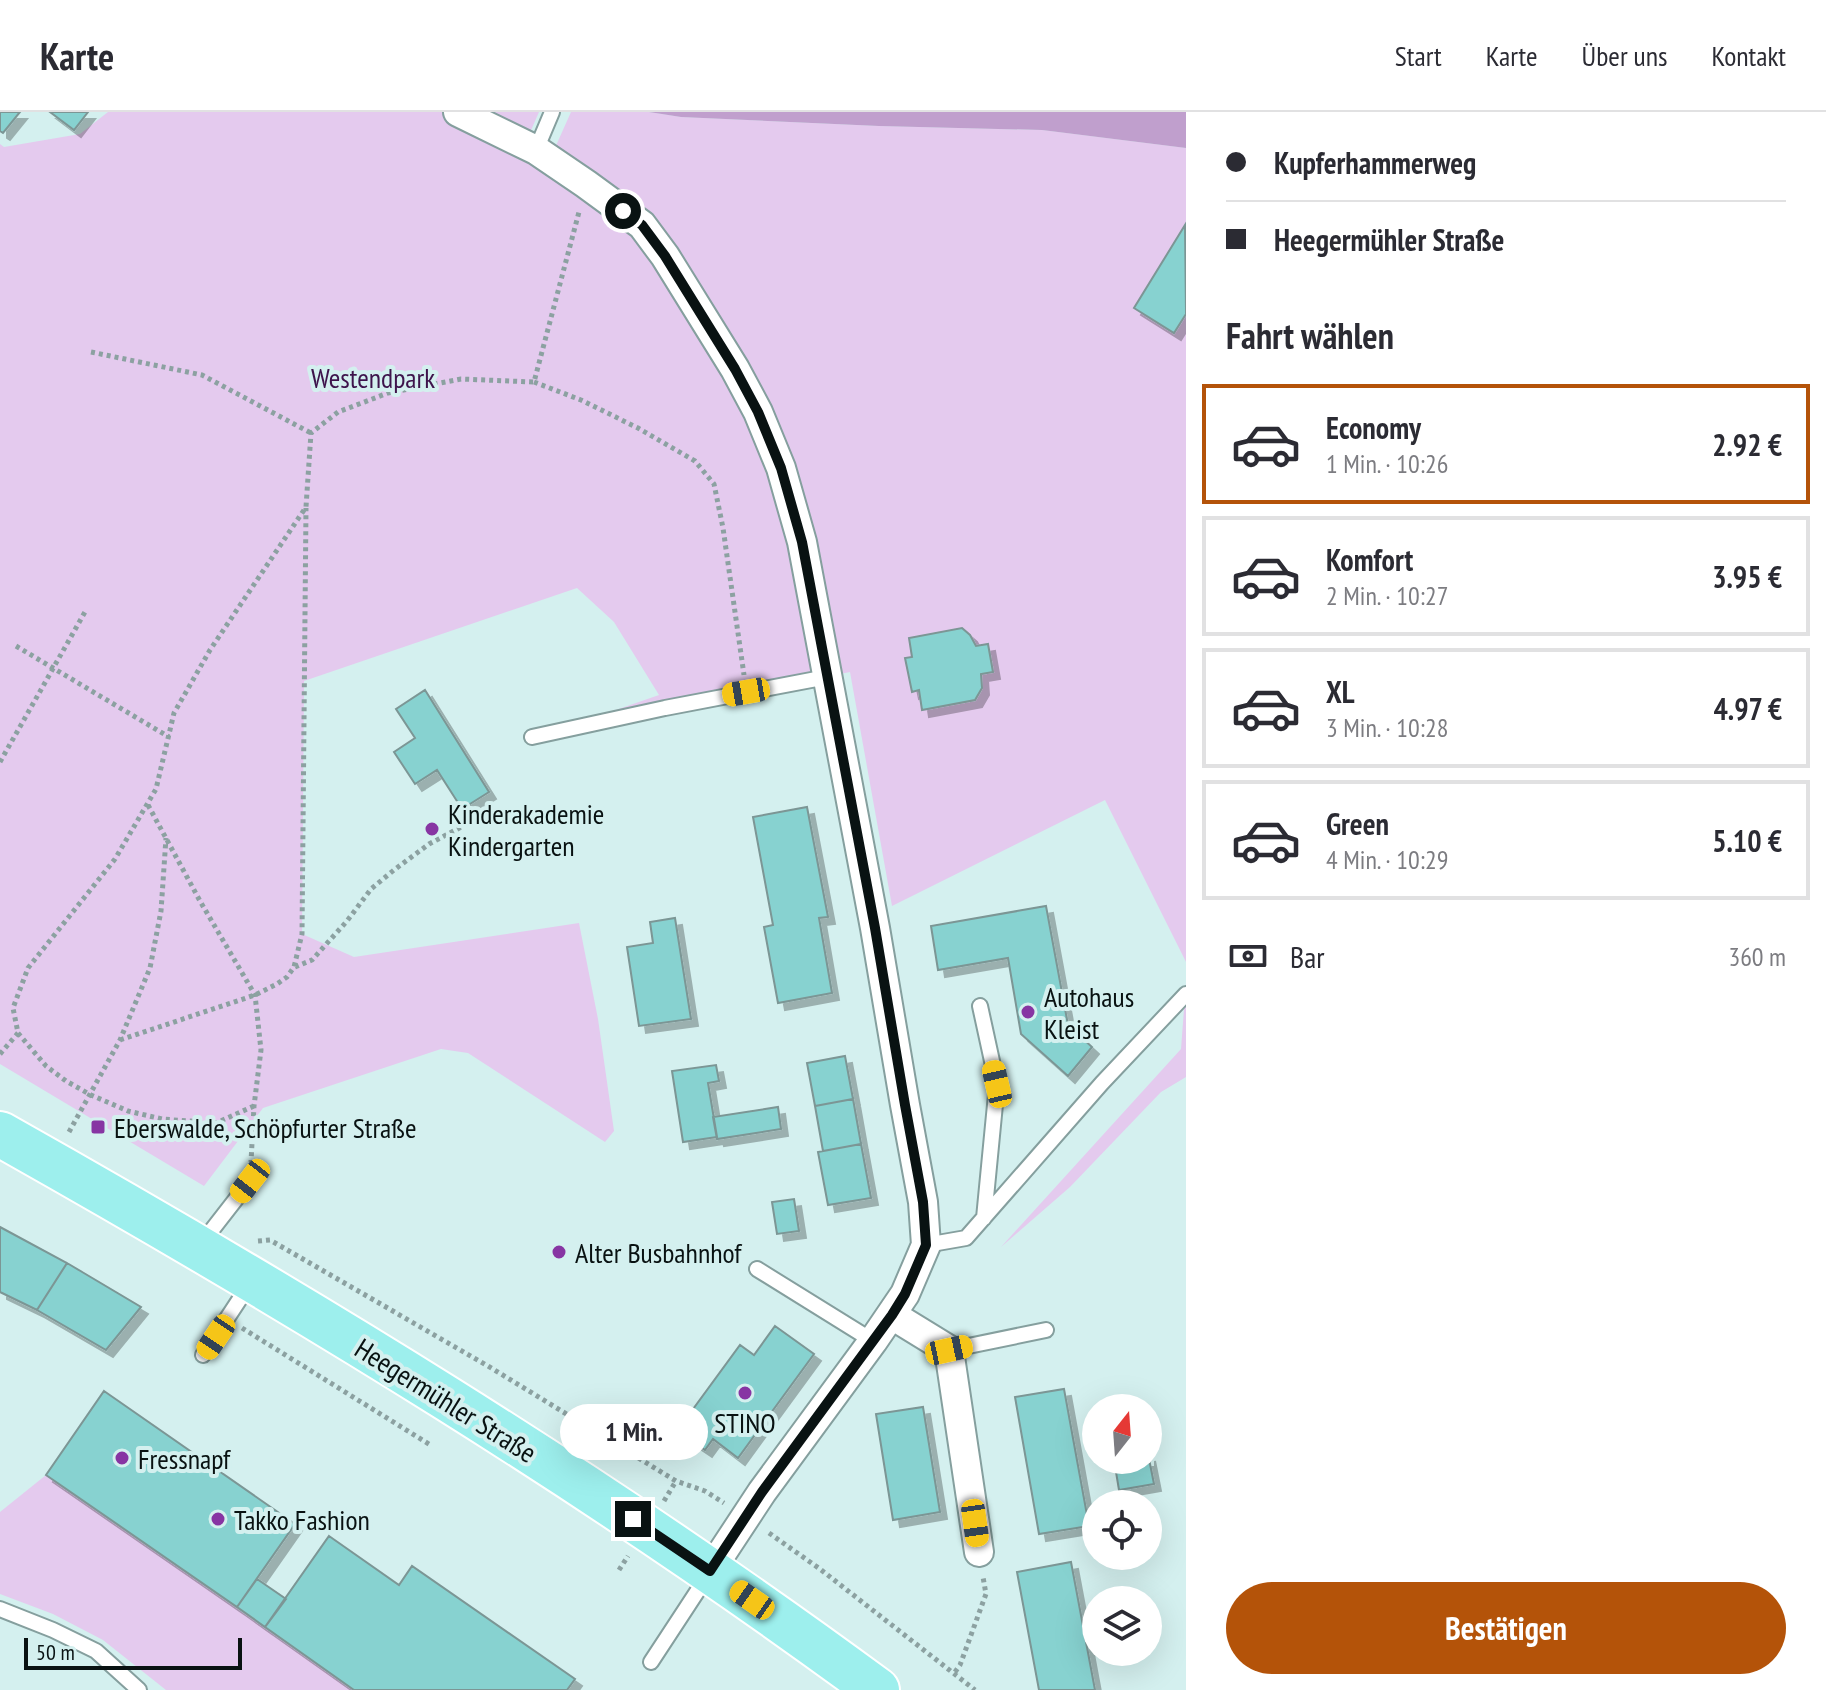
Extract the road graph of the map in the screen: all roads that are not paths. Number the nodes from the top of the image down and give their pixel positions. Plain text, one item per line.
1 (458, 112) edge
2 (552, 112) edge
3 (536, 150) junction
4 (827, 677) junction
5 (532, 737) dead end
6 (1186, 994) edge
7 (980, 1006) dead end
8 (3, 1144) edge
9 (250, 1181) road end
10 (984, 1218) junction
11 (926, 1245) junction
12 (198, 1248) junction
13 (254, 1260) junction
14 (757, 1269) dead end
15 (892, 1315) junction
16 (1046, 1330) dead end
17 (873, 1341) junction
18 (949, 1350) junction
19 (203, 1355) dead end
20 (979, 1552) dead end
21 (710, 1571) junction
22 (0, 1609) edge
23 (651, 1662) dead end
24 (139, 1690) edge
25 (877, 1690) edge

1 - 3 street
2 - 3 lane
3 - 4 street
4 - 5 lane
4 - 11 street
6 - 10 lane
7 - 10 lane
8 - 12 main road, Heegermühler Straße
9 - 12 lane
10 - 11 lane
11 - 15 street
12 - 13 main road, Heegermühler Straße
13 - 19 lane
13 - 21 main road, Heegermühler Straße
14 - 17 lane
15 - 17 street
15 - 18 street
16 - 18 lane
17 - 21 street
18 - 20 street
21 - 23 lane
21 - 25 main road, Heegermühler Straße
22 - 24 lane

